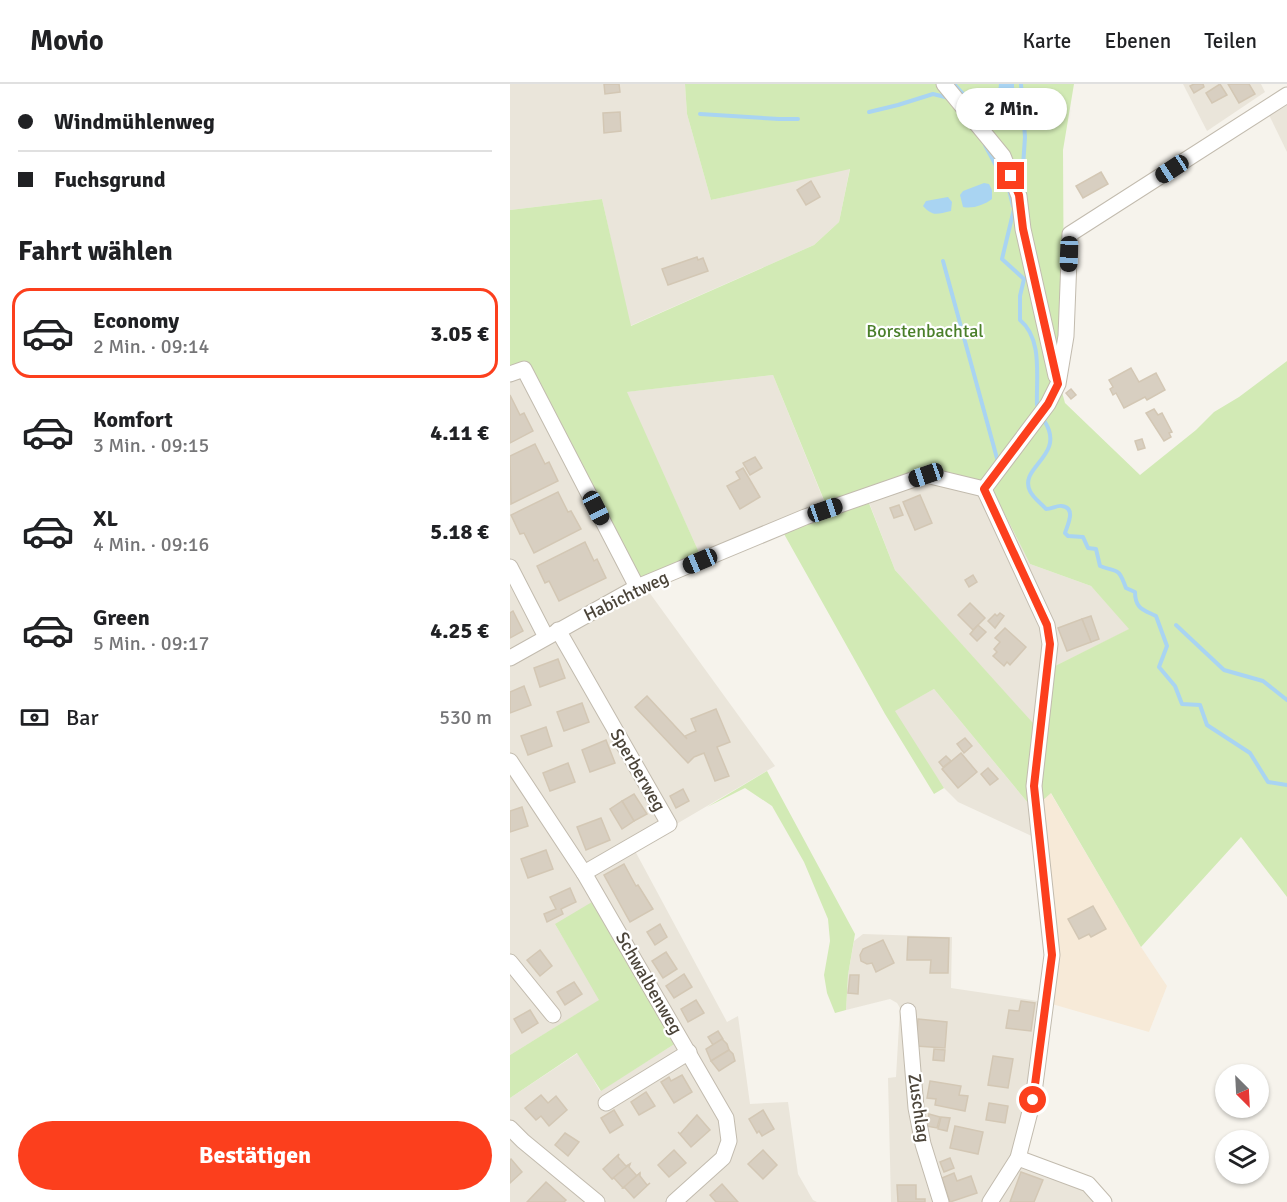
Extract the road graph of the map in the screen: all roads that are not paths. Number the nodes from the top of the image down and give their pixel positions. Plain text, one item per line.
1 (944, 84) edge
2 (1287, 95) edge
3 (517, 371) edge
4 (1058, 384) junction
5 (984, 489) junction
6 (510, 567) edge
7 (637, 587) junction
8 (552, 634) junction
9 (510, 658) edge
10 (510, 761) edge
11 (584, 873) junction
12 (510, 962) edge
13 (909, 1011) dead end
14 (553, 1015) dead end
15 (689, 1052) junction
16 (606, 1103) dead end
17 (510, 1128) edge
18 (516, 1145) edge
19 (1018, 1158) junction
20 (597, 1202) edge
21 (674, 1202) edge
22 (941, 1202) edge
23 (990, 1202) edge
24 (1104, 1202) edge

1 - 4 street
2 - 4 street
3 - 7 street
4 - 5 street
5 - 7 street, Habichtweg
5 - 19 street
6 - 8 street
7 - 8 street, Habichtweg
8 - 9 street, Habichtweg
8 - 11 street, Sperberweg
10 - 11 street, Schwalbenweg
11 - 15 street, Schwalbenweg
12 - 14 street
13 - 22 street, Zuschlag
15 - 16 street
15 - 21 street, Schwalbenweg
17 - 18 street
18 - 20 street
19 - 23 street
19 - 24 street

